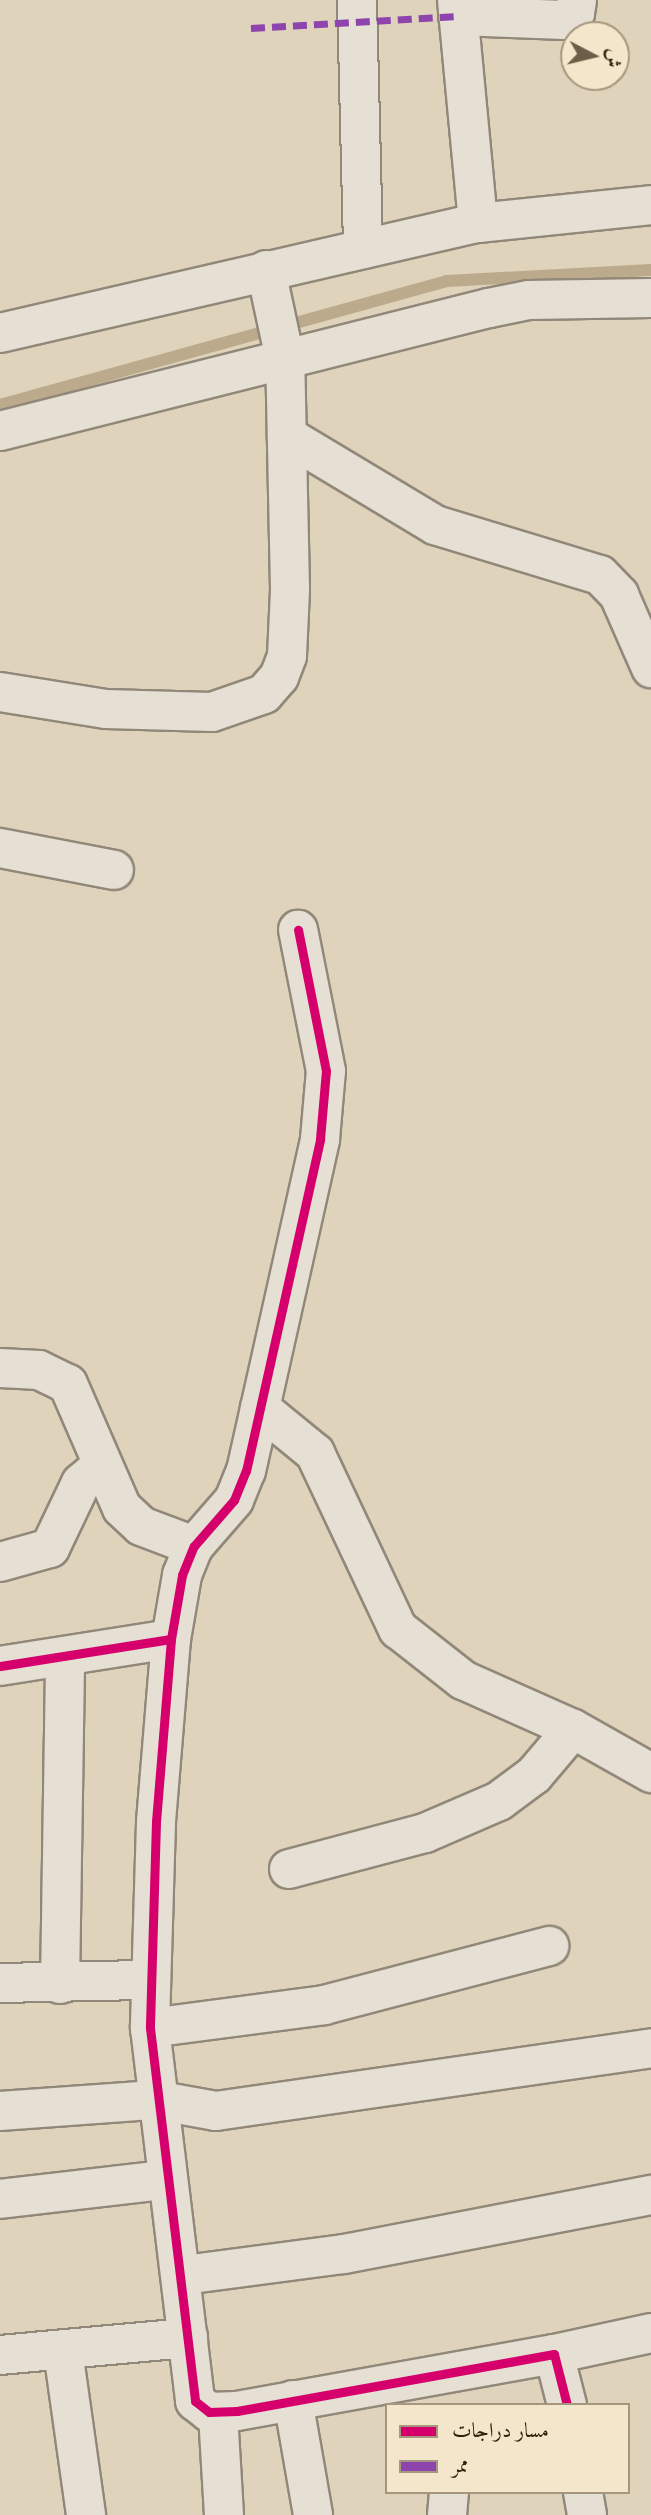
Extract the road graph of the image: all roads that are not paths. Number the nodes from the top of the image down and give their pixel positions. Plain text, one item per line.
1 (357, 0) edge
2 (577, 0) edge
3 (457, 8) edge
4 (651, 205) edge
5 (478, 223) junction
6 (363, 249) junction
7 (266, 270) junction
8 (651, 298) edge
9 (0, 333) edge
10 (285, 359) junction
11 (0, 431) edge
12 (286, 436) junction
13 (648, 654) edge
14 (0, 692) edge
15 (0, 848) edge
16 (114, 870) dead end
17 (298, 930) dead end
18 (0, 1368) edge
19 (260, 1408) junction
20 (101, 1466) junction
21 (194, 1546) junction
22 (0, 1562) edge
23 (171, 1639) junction
24 (65, 1657) junction
25 (0, 1667) edge
26 (573, 1729) junction
27 (651, 1773) edge
28 (289, 1869) dead end
29 (549, 1946) dead end
30 (148, 1980) junction
31 (0, 1983) edge
32 (60, 1984) junction
33 (150, 2028) junction
34 (651, 2048) edge
35 (155, 2100) junction
36 (0, 2110) edge
37 (165, 2180) junction
38 (651, 2195) edge
39 (0, 2199) edge
40 (184, 2275) junction
41 (651, 2333) edge
42 (188, 2338) junction
43 (63, 2351) junction
44 (554, 2354) junction
45 (0, 2355) edge
46 (432, 2392) edge
47 (293, 2400) junction
48 (566, 2403) edge
49 (218, 2414) junction
50 (449, 2494) edge
51 (583, 2494) edge
52 (86, 2515) edge
53 (224, 2515) edge
54 (313, 2515) edge
55 (447, 2515) edge
56 (587, 2515) edge

1 - 6 street
2 - 3 street
3 - 5 street
4 - 5 street
5 - 6 street
6 - 7 street
7 - 9 street
7 - 10 street
8 - 10 street
10 - 11 street
10 - 12 street
12 - 13 street
12 - 14 street
15 - 16 street
17 - 19 street
18 - 20 street
19 - 21 street
19 - 26 street
20 - 21 street
20 - 22 street
21 - 23 street
23 - 24 street
23 - 30 street
24 - 25 street
24 - 32 street
26 - 27 street
26 - 28 street
29 - 33 street
30 - 32 street
30 - 33 street
31 - 32 street
33 - 35 street
34 - 35 street
35 - 36 street
35 - 37 street
37 - 39 street
37 - 40 street
38 - 40 street
40 - 42 street
41 - 44 street
42 - 43 street
42 - 49 street
43 - 45 street
43 - 52 street
44 - 46 street
44 - 48 street
46 - 47 street
47 - 49 street
47 - 54 street
49 - 53 street
50 - 55 street
51 - 56 street

